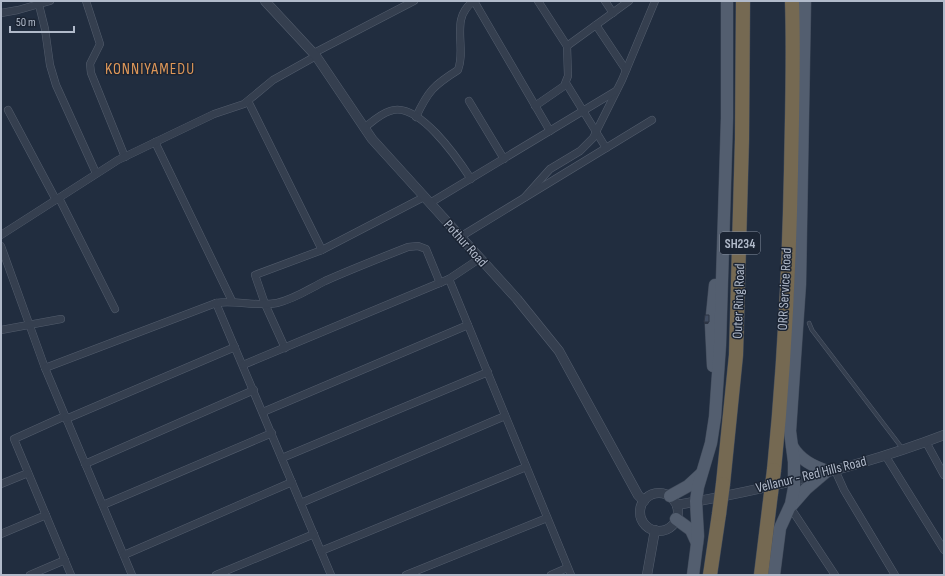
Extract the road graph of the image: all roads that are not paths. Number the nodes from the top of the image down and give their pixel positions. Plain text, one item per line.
1 (50, 1) edge
2 (86, 1) edge
3 (265, 1) edge
4 (414, 1) edge
5 (474, 1) edge
6 (538, 1) edge
7 (605, 1) edge
8 (630, 1) edge
9 (655, 1) edge
10 (727, 1) edge
11 (743, 1) edge
12 (792, 1) edge
13 (805, 1) edge
14 (38, 3) edge
15 (1, 13) edge
16 (613, 13) junction
17 (596, 25) junction
18 (567, 46) junction
19 (315, 54) junction
20 (626, 70) junction
21 (566, 83) junction
22 (616, 91) junction
23 (248, 101) junction
24 (469, 101) dead end
25 (536, 106) junction
26 (8, 110) dead end
27 (583, 111) junction
28 (416, 117) junction
29 (652, 120) dead end
30 (364, 128) junction
31 (550, 131) junction
32 (596, 132) junction
33 (155, 142) junction
34 (606, 148) junction
35 (580, 150) junction
36 (125, 157) junction
37 (504, 159) junction
38 (579, 164) junction
39 (96, 173) junction
40 (471, 179) junction
41 (525, 197) junction
42 (57, 199) junction
43 (427, 200) junction
44 (1, 235) edge
45 (460, 237) junction
46 (1, 246) edge
47 (322, 250) junction
48 (479, 259) junction
49 (449, 279) junction
50 (440, 283) junction
51 (232, 301) junction
52 (216, 303) junction
53 (266, 304) junction
54 (114, 309) dead end
55 (61, 319) dead end
56 (809, 323) dead end
57 (468, 325) junction
58 (29, 326) junction
59 (1, 330) edge
60 (235, 347) junction
61 (285, 348) junction
62 (243, 365) junction
63 (45, 368) junction
64 (488, 372) junction
65 (254, 390) junction
66 (263, 412) junction
67 (505, 416) junction
68 (66, 418) junction
69 (272, 433) junction
70 (944, 435) edge
71 (926, 442) junction
72 (792, 445) junction
73 (903, 449) junction
74 (885, 455) junction
75 (282, 458) junction
76 (85, 464) junction
77 (526, 467) junction
78 (831, 471) junction
79 (28, 473) junction
80 (702, 473) junction
81 (944, 475) edge
82 (794, 480) junction
83 (292, 482) junction
84 (1, 484) edge
85 (644, 501) junction
86 (674, 501) junction
87 (696, 501) junction
88 (301, 503) junction
89 (103, 505) junction
90 (790, 508) junction
91 (46, 515) junction
92 (547, 518) junction
93 (676, 519) junction
94 (655, 530) junction
95 (1, 534) edge
96 (314, 534) junction
97 (697, 544) junction
98 (944, 550) edge
99 (321, 551) junction
100 (124, 555) junction
101 (65, 560) junction
102 (569, 572) edge
103 (30, 575) edge
104 (71, 575) edge
105 (132, 575) edge
106 (216, 575) edge
107 (331, 575) edge
108 (406, 575) edge
109 (551, 575) edge
110 (647, 575) edge
111 (693, 575) edge
112 (710, 575) edge
113 (761, 575) edge
114 (774, 575) edge
115 (835, 575) edge
116 (895, 575) edge

1 - 14 street
2 - 36 street
3 - 19 street, Pothur Road
4 - 19 street
5 - 25 street
5 - 28 street
6 - 18 street
7 - 16 street
8 - 16 street
9 - 20 street
10 - 80 main road
11 - 112 highway, Outer Ring Road / SH234, bridge
12 - 113 highway, bridge
13 - 72 main road, ORR Service Road
14 - 15 street
14 - 39 street
16 - 17 street
17 - 18 street
17 - 20 street
18 - 21 street
19 - 23 street
19 - 30 street, Pothur Road
20 - 22 street
21 - 25 street
21 - 27 street
22 - 27 street
22 - 32 street
23 - 33 street
23 - 47 street
24 - 37 street
25 - 31 street
26 - 42 street
27 - 31 street
27 - 32 street
28 - 30 street
28 - 40 street
29 - 34 street
30 - 43 street, Pothur Road
31 - 37 street
32 - 34 street
32 - 35 street
33 - 36 street
33 - 51 street
34 - 38 street
35 - 38 street
35 - 41 street
36 - 39 street
37 - 40 street
38 - 41 street
39 - 42 street
40 - 43 street
41 - 45 street
42 - 44 street
42 - 54 street
43 - 45 street, Pothur Road
43 - 47 street
45 - 48 street, Pothur Road
46 - 58 street
47 - 53 street
48 - 49 street
48 - 85 street, Pothur Road
49 - 50 street
49 - 57 street
50 - 53 street
50 - 61 street
51 - 52 street
51 - 53 street
52 - 60 street
52 - 63 street
53 - 61 street
55 - 58 street
56 - 73 lane
57 - 64 street
57 - 66 street
58 - 59 street
58 - 63 street
60 - 62 street
60 - 68 street
61 - 62 street
62 - 65 street
63 - 68 street
64 - 67 street
64 - 75 street
65 - 66 street
65 - 76 street
66 - 69 street
67 - 77 street
67 - 88 street
68 - 76 street
68 - 79 street
69 - 75 street
69 - 89 street
70 - 71 street, Vellanur - Red Hills Road
71 - 73 street, Vellanur - Red Hills Road
71 - 81 street
72 - 78 main road
72 - 82 main road, ORR Service Road
73 - 74 street, Vellanur - Red Hills Road
74 - 78 street, Vellanur - Red Hills Road
74 - 98 street
75 - 83 street
76 - 89 street
77 - 92 street
77 - 99 street
78 - 82 street, Vellanur - Red Hills Road
78 - 90 main road
78 - 116 street
79 - 84 street
79 - 91 street
80 - 86 main road
80 - 87 main road
82 - 87 street, Vellanur - Red Hills Road
82 - 90 main road, ORR Service Road
83 - 88 street
83 - 100 street
85 - 86 street
85 - 94 street
86 - 87 street, Vellanur - Red Hills Road
86 - 93 street
87 - 97 main road
88 - 96 street
89 - 100 street
90 - 114 main road, ORR Service Road
90 - 115 street
91 - 95 street
91 - 101 street
92 - 102 street
92 - 108 street
93 - 94 street
93 - 97 main road
94 - 110 street
96 - 99 street
96 - 106 street
97 - 111 main road
99 - 107 street
100 - 105 street
101 - 103 street
101 - 104 street
102 - 109 street

